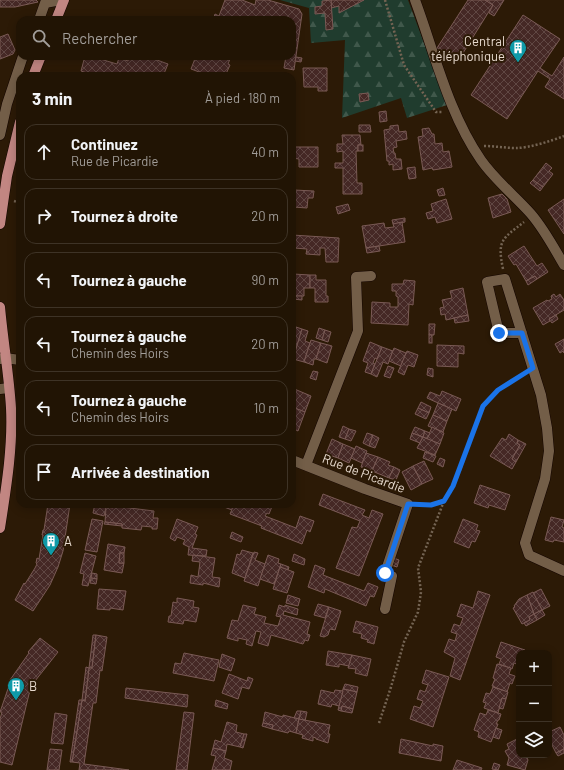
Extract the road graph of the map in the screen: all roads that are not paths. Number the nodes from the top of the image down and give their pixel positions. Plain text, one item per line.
1 (61, 0) edge
2 (64, 0) edge
3 (415, 0) edge
4 (40, 16) edge
5 (58, 16) edge
6 (22, 60) edge
7 (40, 60) edge
8 (18, 72) edge
9 (35, 72) edge
10 (16, 77) edge
11 (0, 135) edge
12 (16, 139) edge
13 (0, 224) edge
14 (564, 265) edge
15 (371, 276) dead end
16 (0, 307) edge
17 (522, 333) junction
18 (3, 358) edge
19 (16, 360) edge
20 (5, 389) edge
21 (296, 461) edge
22 (306, 465) junction
23 (0, 528) edge
24 (564, 571) edge
25 (385, 609) dead end

1 - 4 street
2 - 5 main road
3 - 14 street
6 - 8 street
7 - 9 main road
10 - 11 street
12 - 13 main road
15 - 22 street
16 - 18 main road
17 - 17 street
17 - 24 street
18 - 19 street
18 - 20 main road
20 - 23 main road
21 - 22 street, Rue de Picardie
22 - 25 street, Rue de Picardie

